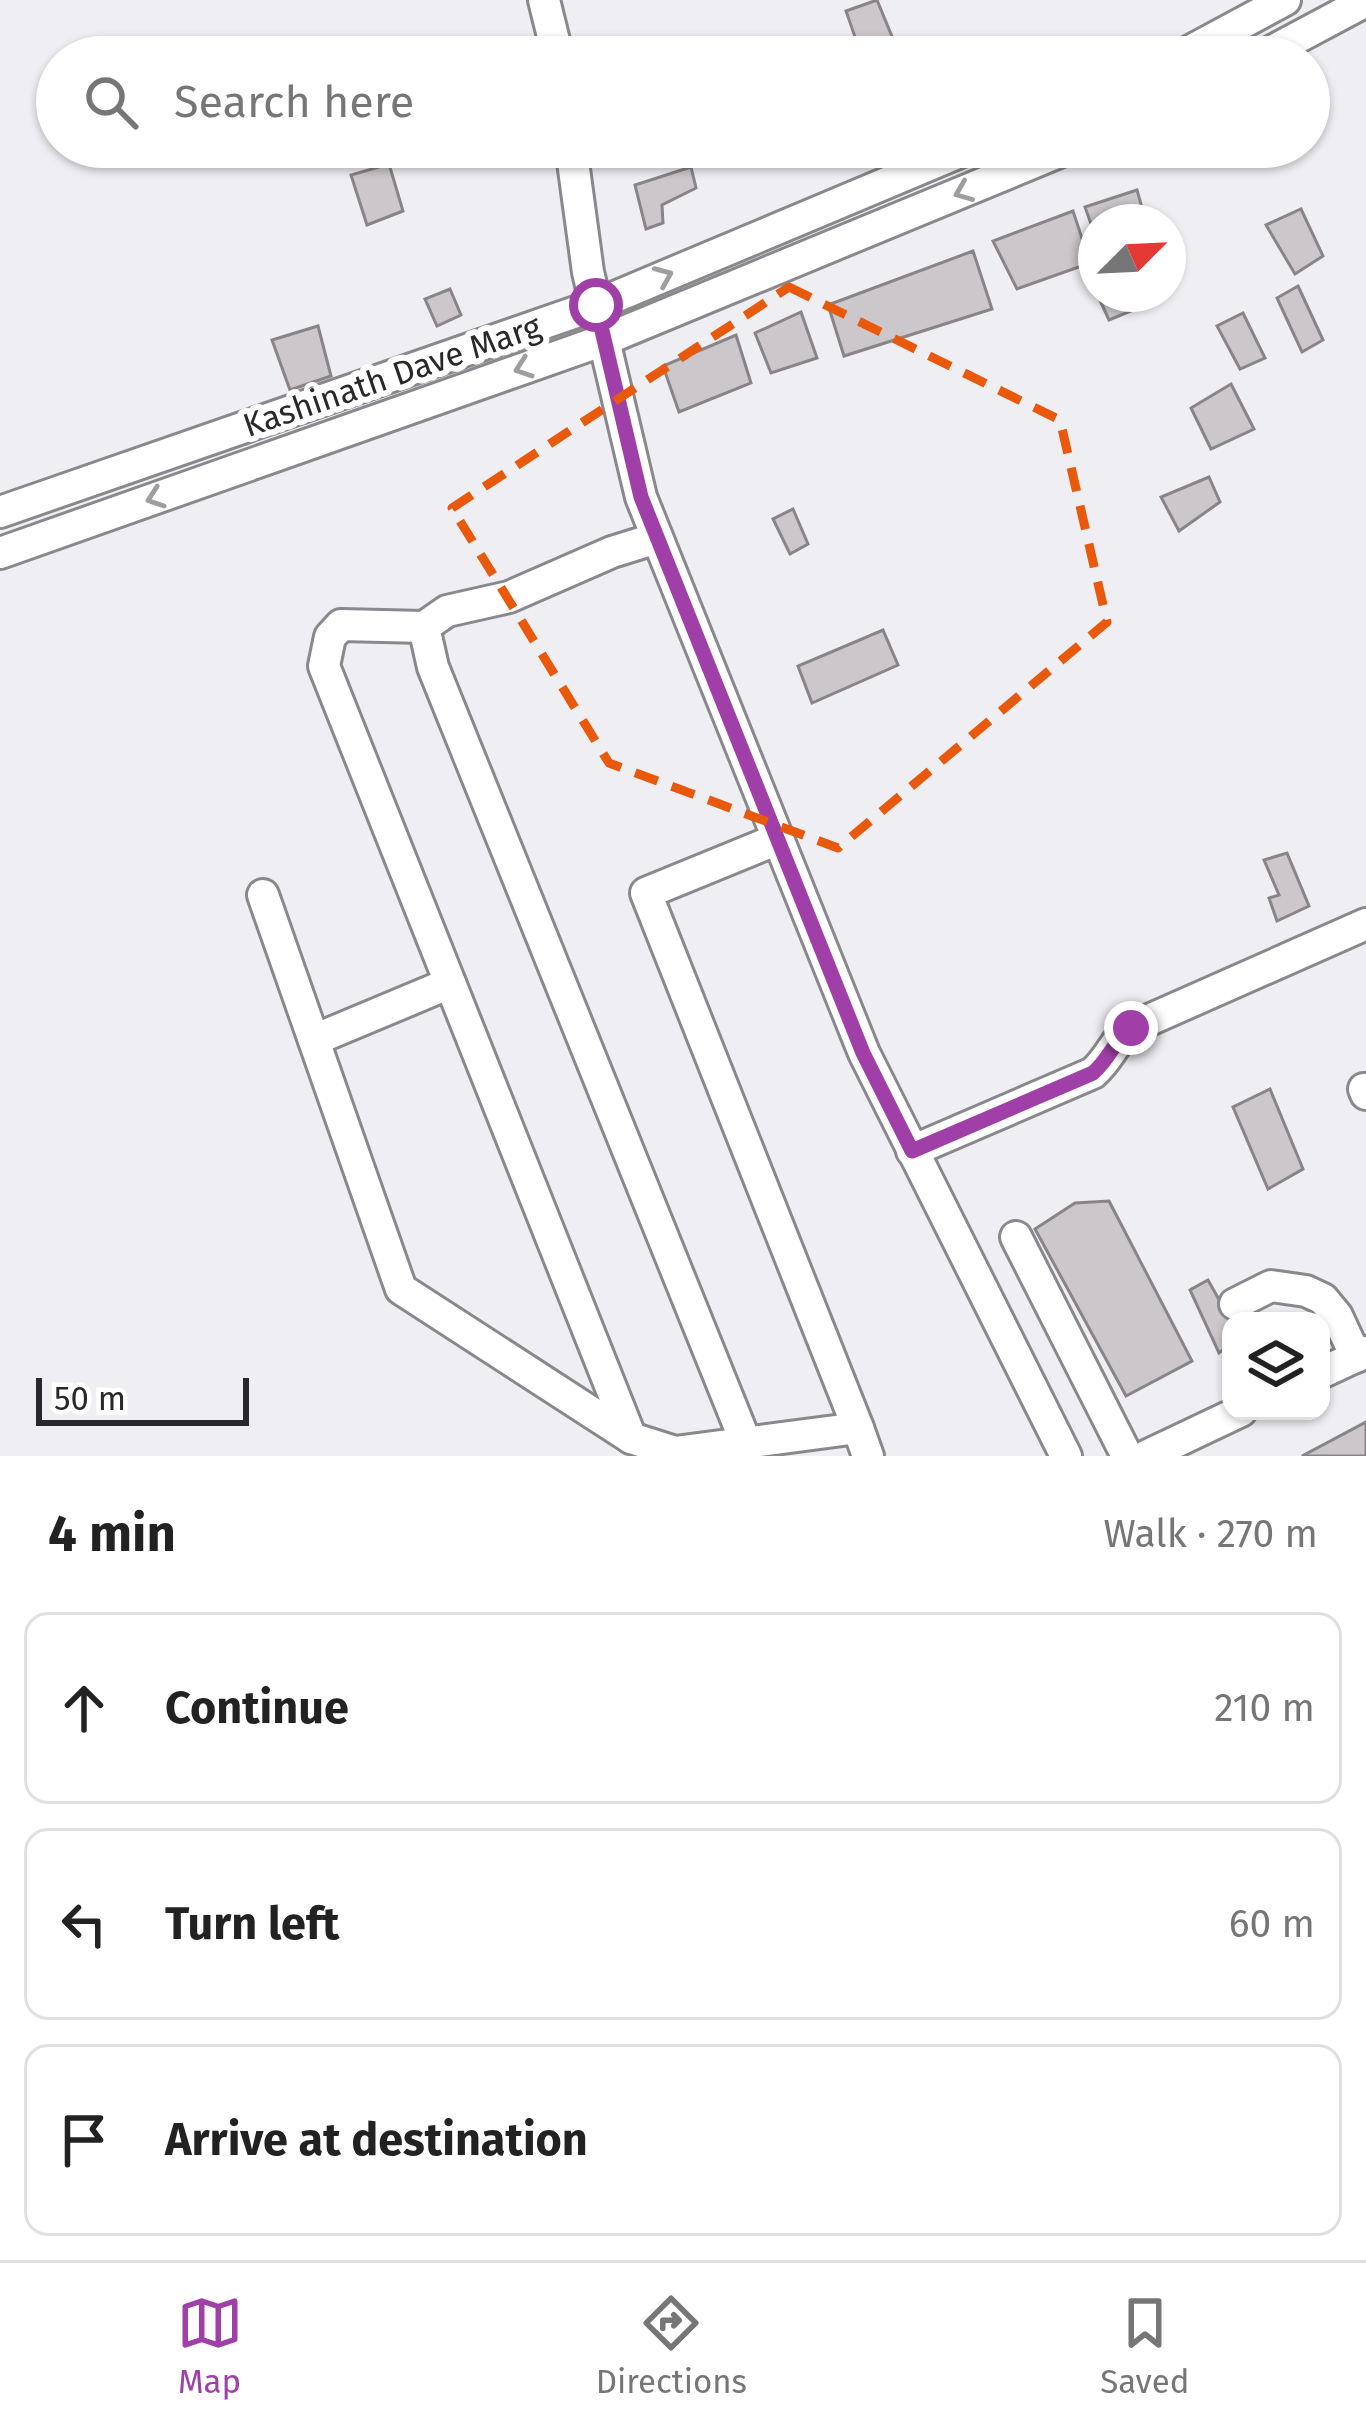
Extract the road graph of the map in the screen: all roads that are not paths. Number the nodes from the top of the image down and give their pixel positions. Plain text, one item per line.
1 (544, 0) edge
2 (1286, 0) edge
3 (1366, 1) edge
4 (553, 36) edge
5 (1218, 36) edge
6 (1300, 36) edge
7 (574, 168) edge
8 (922, 168) edge
9 (1020, 168) edge
10 (596, 305) junction
11 (604, 340) junction
12 (0, 512) edge
13 (657, 538) junction
14 (0, 553) edge
15 (424, 627) junction
16 (778, 839) junction
17 (263, 895) dead end
18 (1366, 924) edge
19 (450, 983) junction
20 (314, 1040) junction
21 (912, 1151) junction
22 (1016, 1237) dead end
23 (1235, 1304) dead end
24 (1361, 1355) edge
25 (1330, 1369) edge
26 (1222, 1420) edge
27 (631, 1438) junction
28 (863, 1442) edge
29 (746, 1443) junction
30 (675, 1454) edge
31 (1066, 1456) edge
32 (1127, 1456) edge
33 (1146, 1456) edge

1 - 4 street
2 - 5 street
3 - 6 street
7 - 10 street
10 -> 8 street, Kashinath Dave Marg
9 -> 11 street, Kashinath Dave Marg
10 - 11 street
10 - 12 street, Kashinath Dave Marg
11 - 13 street
11 -> 14 street, Kashinath Dave Marg
13 - 15 street
13 - 16 street
15 - 19 street
15 - 29 street
16 - 21 street
16 - 28 street
17 - 20 street
18 - 21 street
19 - 20 street
19 - 27 street
20 - 27 street
21 - 31 street
22 - 32 street
23 - 24 street
24 - 25 street
26 - 33 street
27 - 30 street
28 - 29 street
29 - 30 street

